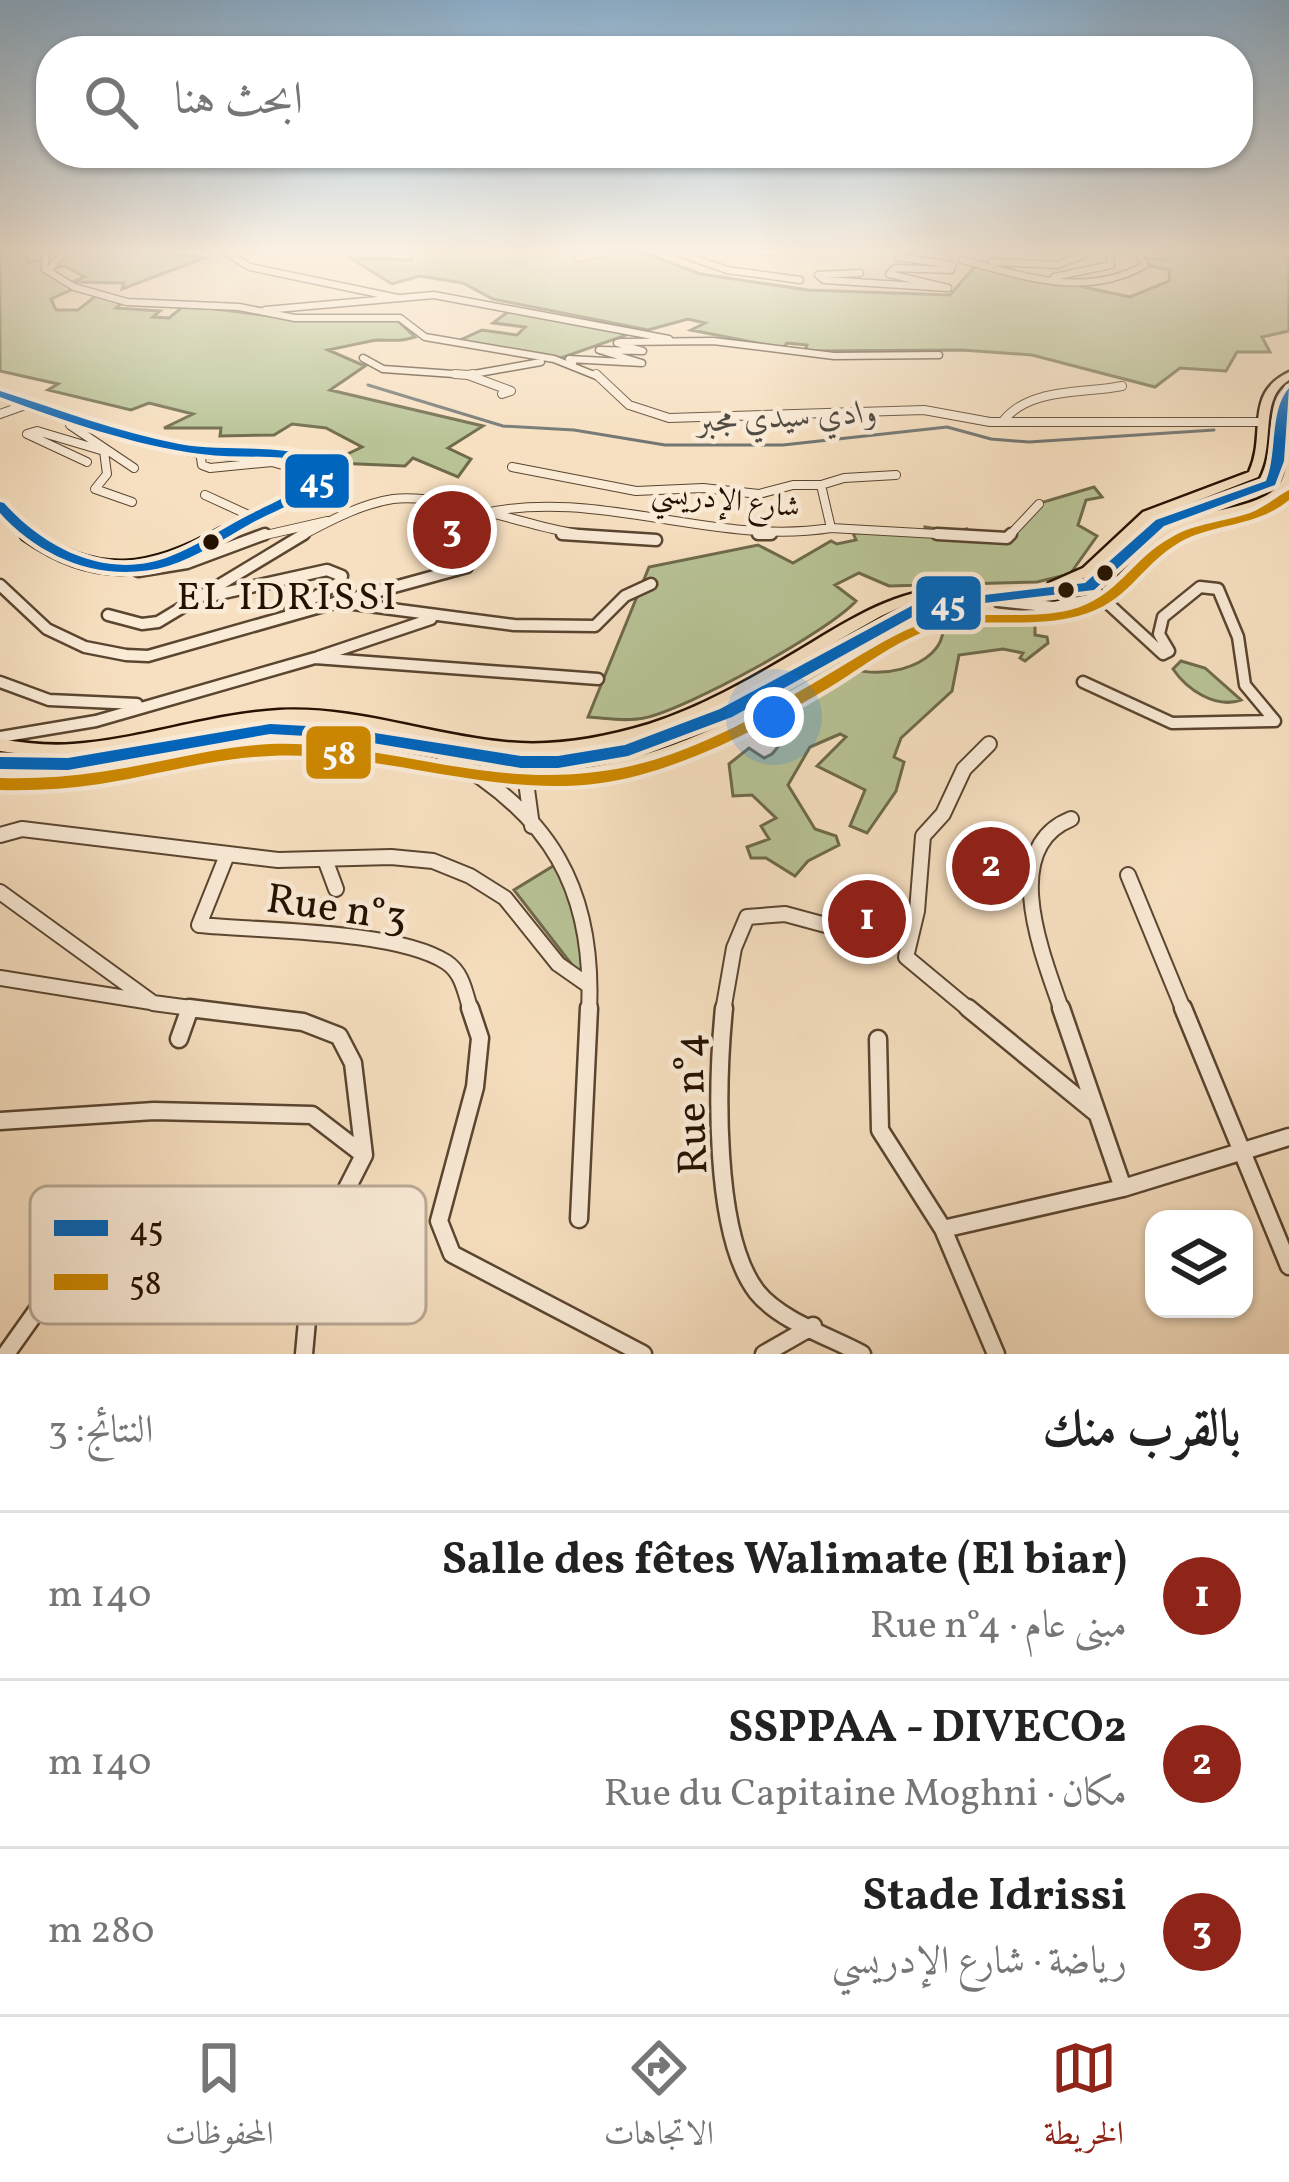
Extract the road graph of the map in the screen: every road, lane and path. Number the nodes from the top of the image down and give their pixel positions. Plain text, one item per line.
1 (282, 315) edge
2 (550, 315) edge
3 (676, 342) junction
4 (940, 355) dead end
5 (362, 358) dead end
6 (562, 362) junction
7 (581, 368) junction
8 (467, 375) junction
9 (1289, 376) edge
10 (1122, 386) dead end
11 (1289, 392) edge
12 (0, 394) edge
13 (502, 394) dead end
14 (28, 404) junction
15 (0, 414) edge
16 (70, 419) junction
17 (1003, 421) junction
18 (1263, 422) junction
19 (215, 447) dead end
20 (104, 451) junction
21 (200, 451) junction
22 (258, 456) junction
23 (87, 462) dead end
24 (286, 466) dead end
25 (512, 467) dead end
26 (134, 468) dead end
27 (896, 475) dead end
28 (821, 485) junction
29 (232, 493) dead end
30 (205, 495) dead end
31 (220, 501) junction
32 (132, 502) dead end
33 (1040, 503) dead end
34 (0, 506) edge
35 (476, 514) junction
36 (253, 518) junction
37 (330, 521) junction
38 (831, 528) junction
39 (656, 540) dead end
40 (467, 567) dead end
41 (135, 571) junction
42 (651, 584) dead end
43 (0, 585) edge
44 (1089, 586) junction
45 (1105, 597) junction
46 (200, 598) junction
47 (989, 600) junction
48 (338, 602) junction
49 (108, 615) dead end
50 (440, 616) junction
51 (273, 622) junction
52 (315, 658) junction
53 (598, 679) dead end
54 (0, 682) edge
55 (1083, 682) dead end
56 (158, 703) junction
57 (0, 741) edge
58 (989, 744) dead end
59 (438, 752) junction
60 (559, 762) junction
61 (0, 763) edge
62 (1072, 819) dead end
63 (532, 829) junction
64 (0, 835) edge
65 (227, 855) junction
66 (326, 862) junction
67 (1128, 875) dead end
68 (336, 889) dead end
69 (0, 892) edge
70 (870, 937) dead end
71 (0, 978) edge
72 (588, 985) junction
73 (153, 1003) junction
74 (190, 1008) junction
75 (179, 1039) dead end
76 (878, 1039) dead end
77 (1095, 1112) junction
78 (0, 1121) edge
79 (1289, 1137) edge
80 (1240, 1150) junction
81 (364, 1155) junction
82 (348, 1186) edge
83 (1123, 1188) junction
84 (579, 1219) dead end
85 (943, 1229) junction
86 (1289, 1266) edge
87 (30, 1320) edge
88 (307, 1324) edge
89 (813, 1326) junction
90 (6, 1354) edge
91 (304, 1354) edge
92 (643, 1354) edge
93 (764, 1354) edge
94 (862, 1354) edge
95 (996, 1354) edge

1 - 6 street
2 - 3 street
3 - 4 street
3 - 7 street
5 - 8 street
6 - 7 street
6 - 8 street
7 - 17 street
8 - 13 street
9 - 18 highway
10 - 17 street
11 - 44 highway
12 - 14 main road
14 - 15 street
14 - 16 main road
16 - 20 street
16 - 21 main road
17 - 18 street
18 - 57 highway
19 - 22 street
20 - 23 street
20 - 26 street
20 - 32 street
21 - 22 main road
21 - 24 street
22 - 36 main road
25 - 28 street, شارع الإدريسي
27 - 28 street
28 - 38 street, شارع الإدريسي
29 - 31 street
30 - 31 street
31 - 36 street
33 - 38 street
34 - 41 main road
35 - 37 street, شارع الإدريسي
35 - 38 street, شارع الإدريسي
35 - 39 street, شارع الإدريسي
36 - 41 main road
37 - 41 street
37 - 46 street, شارع الإدريسي
40 - 48 street
42 - 50 street
43 - 51 street
44 - 45 street
44 - 47 highway
45 - 47 street
45 - 55 street
46 - 49 street, شارع الإدريسي
46 - 51 street, شارع الإدريسي
47 - 60 highway
48 - 50 street
48 - 51 street
50 - 52 street
52 - 53 street
52 - 56 street
54 - 56 street
56 - 57 street
58 - 77 street
59 - 60 highway
59 - 61 highway
59 - 63 street
60 - 63 street
62 - 77 street
63 - 72 street
64 - 65 street
65 - 66 street
65 - 92 street, Rue n°3
66 - 68 street
66 - 72 street
67 - 80 street
69 - 73 street
70 - 89 street, Rue n°4
71 - 73 street
72 - 84 street
73 - 74 street
74 - 75 street
74 - 81 street
76 - 85 street
77 - 83 street
78 - 81 street
79 - 80 street
80 - 83 street
80 - 86 street
81 - 82 street
83 - 85 street
85 - 95 street
87 - 90 street
88 - 91 street
89 - 93 street
89 - 94 street, Rue n°4

